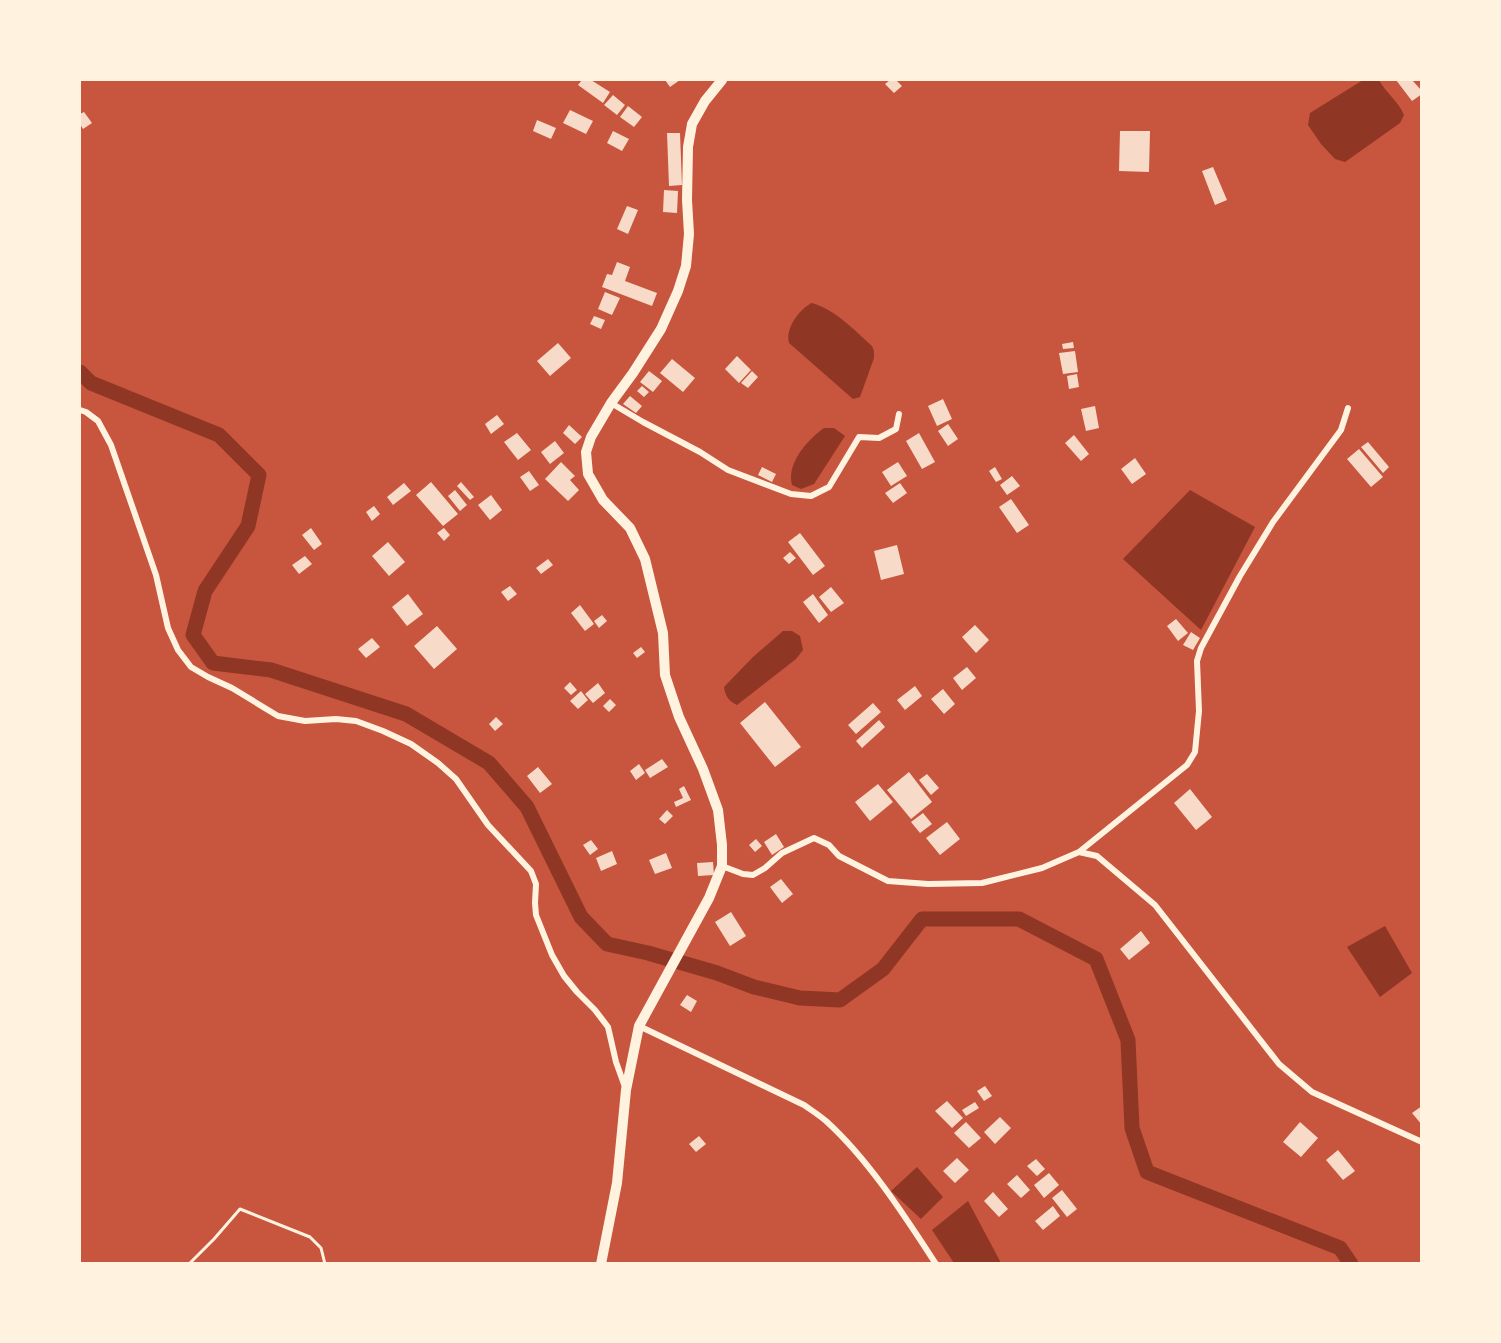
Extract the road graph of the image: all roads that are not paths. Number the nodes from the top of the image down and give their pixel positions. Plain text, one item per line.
1 (722, 80) edge
2 (611, 403) junction
3 (1348, 408) dead end
4 (80, 410) edge
5 (899, 414) dead end
6 (1080, 852) junction
7 (722, 866) junction
8 (639, 1026) junction
9 (626, 1090) junction
10 (1422, 1142) edge
11 (601, 1263) edge
12 (936, 1263) edge

1 - 2 street
2 - 5 street
2 - 7 street
3 - 6 street
4 - 9 street
6 - 7 street
6 - 10 street
7 - 8 street
8 - 9 street
8 - 12 street
9 - 11 street

